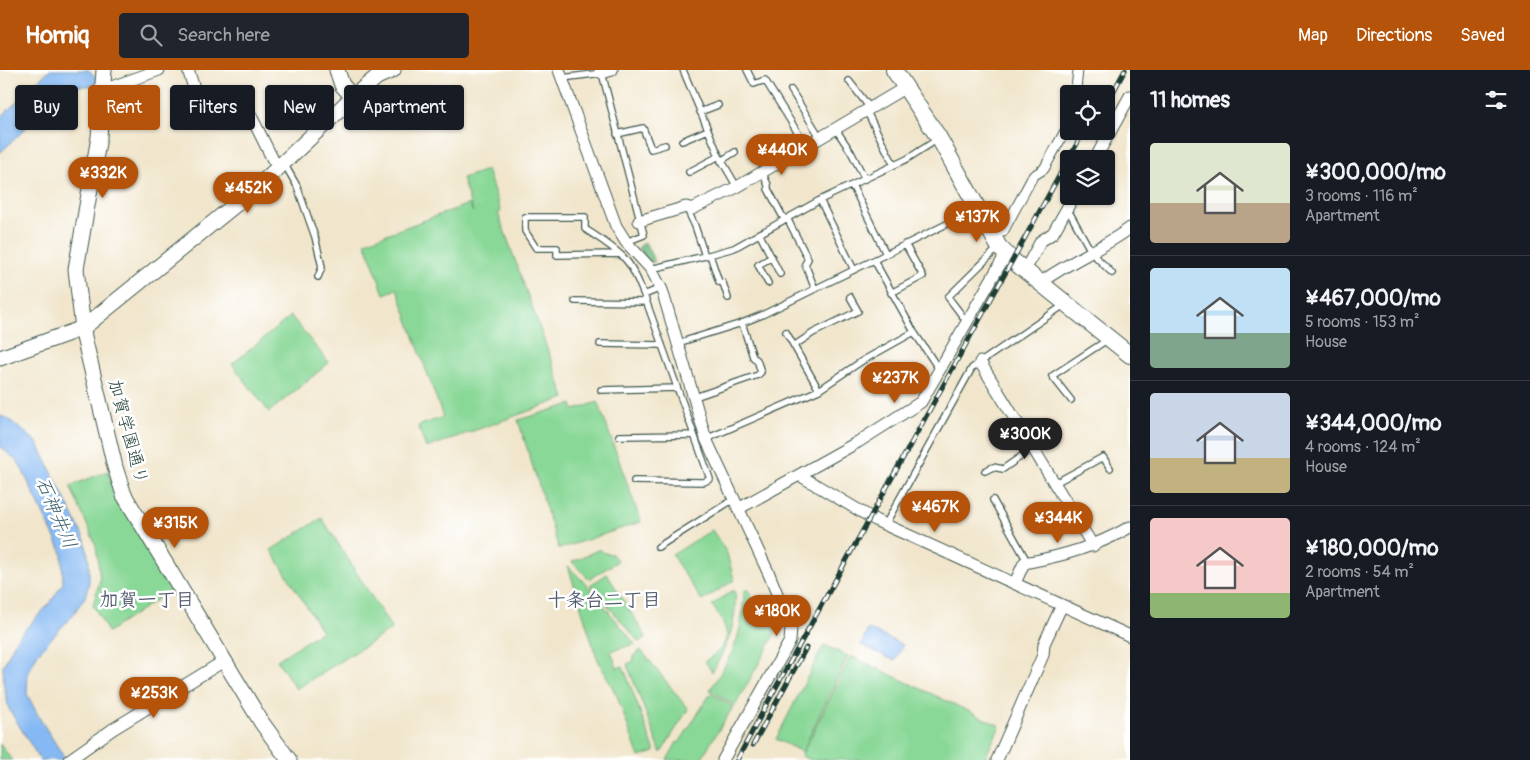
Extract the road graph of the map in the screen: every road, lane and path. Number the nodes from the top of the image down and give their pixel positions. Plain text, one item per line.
1 (159, 70) edge
2 (188, 70) edge
3 (337, 70) edge
4 (393, 70) edge
5 (683, 70) edge
6 (747, 70) edge
7 (894, 70) edge
8 (1078, 70) edge
9 (106, 71) edge
10 (605, 71) edge
11 (560, 74) edge
12 (849, 81) dead end
13 (103, 85) edge
14 (116, 85) edge
15 (367, 85) edge
16 (1076, 85) edge
17 (906, 87) junction
18 (344, 88) edge
19 (791, 90) dead end
20 (1130, 96) edge
21 (718, 105) dead end
22 (344, 106) edge
23 (868, 109) junction
24 (700, 112) junction
25 (835, 128) junction
26 (100, 130) edge
27 (708, 130) junction
28 (617, 134) junction
29 (820, 137) junction
30 (939, 138) junction
31 (1060, 140) edge
32 (682, 141) dead end
33 (665, 144) dead end
34 (806, 146) junction
35 (1100, 150) edge
36 (735, 152) dead end
37 (720, 159) junction
38 (281, 165) junction
39 (894, 165) junction
40 (690, 172) dead end
41 (762, 172) junction
42 (865, 179) junction
43 (852, 185) junction
44 (736, 187) junction
45 (820, 200) junction
46 (1069, 205) edge
47 (686, 207) junction
48 (1067, 208) junction
49 (977, 209) junction
50 (786, 218) junction
51 (639, 221) junction
52 (1130, 228) edge
53 (759, 233) junction
54 (626, 242) junction
55 (905, 244) junction
56 (1002, 245) junction
57 (1092, 253) junction
58 (619, 254) junction
59 (886, 254) junction
60 (708, 256) junction
61 (772, 257) junction
62 (874, 260) junction
63 (651, 269) junction
64 (854, 270) junction
65 (1025, 270) junction
66 (1112, 273) dead end
67 (780, 274) dead end
68 (318, 277) dead end
69 (768, 283) dead end
70 (1040, 283) junction
71 (661, 288) junction
72 (815, 289) junction
73 (891, 293) junction
74 (644, 295) junction
75 (850, 297) dead end
76 (728, 298) dead end
77 (575, 301) dead end
78 (646, 302) junction
79 (1066, 304) junction
80 (967, 322) junction
81 (742, 323) junction
82 (83, 328) junction
83 (786, 332) dead end
84 (914, 332) junction
85 (1110, 338) junction
86 (678, 343) junction
87 (600, 344) dead end
88 (662, 345) junction
89 (795, 345) junction
90 (1130, 355) edge
91 (0, 358) edge
92 (980, 362) junction
93 (940, 371) junction
94 (677, 388) junction
95 (601, 390) dead end
96 (819, 390) junction
97 (694, 397) junction
98 (1070, 400) dead end
99 (694, 435) junction
100 (619, 436) dead end
101 (706, 439) junction
102 (1033, 448) junction
103 (1110, 468) dead end
104 (985, 471) dead end
105 (800, 475) junction
106 (634, 481) dead end
107 (1055, 483) junction
108 (993, 500) dead end
109 (736, 504) junction
110 (885, 524) junction
111 (1130, 527) edge
112 (1093, 546) junction
113 (658, 547) dead end
114 (1028, 563) junction
115 (1015, 583) junction
116 (1062, 605) junction
117 (1130, 636) edge
118 (224, 661) junction
119 (70, 759) edge
120 (289, 760) edge
121 (723, 760) edge
122 (997, 760) edge

1 - 14 street
2 - 38 street
3 - 18 street
4 - 15 street
5 - 24 lane
6 - 34 lane
7 - 17 main road
8 - 16 street
9 - 13 street, 加賀学園通り
10 - 11 lane
10 - 28 lane
11 - 54 street
12 - 23 lane
17 - 23 street
17 - 30 main road
19 - 29 lane
20 - 35 street
21 - 24 lane
22 - 38 street
23 - 25 street
23 - 39 lane
24 - 27 lane
25 - 29 street
25 - 42 lane
26 - 82 street, 加賀学園通り
27 - 32 lane
27 - 37 lane
28 - 33 lane
28 - 51 lane
29 - 34 street
30 - 39 lane
30 - 49 main road
31 - 56 street
34 - 41 street
36 - 37 lane
37 - 40 lane
37 - 44 lane
38 - 68 lane
38 - 82 street
39 - 42 lane
41 - 44 street
41 - 50 lane
42 - 43 lane
43 - 45 lane
43 - 59 lane
44 - 47 street
45 - 50 lane
45 - 64 lane
46 - 48 street
47 - 51 street
47 - 60 lane
48 - 57 lane
48 - 65 street
49 - 55 lane
49 - 56 main road
50 - 53 lane
50 - 72 lane
51 - 54 lane
52 - 57 street
53 - 60 lane
53 - 61 lane
54 - 63 street
55 - 59 lane
55 - 73 lane
56 - 65 main road
56 - 80 street
56 - 80 lane
57 - 66 lane
57 - 70 street
58 - 58 lane
58 - 74 lane
59 - 62 lane
60 - 63 lane
60 - 76 lane
61 - 67 lane
61 - 69 lane
62 - 64 lane
62 - 73 lane
63 - 71 street
64 - 72 lane
65 - 70 main road
70 - 79 main road
71 - 74 lane
71 - 86 street
72 - 81 lane
73 - 84 lane
74 - 78 lane
75 - 89 lane
77 - 78 lane
78 - 88 lane
79 - 85 main road
79 - 92 lane
80 - 93 street
81 - 86 lane
81 - 97 lane
82 - 91 street
82 - 118 street, 加賀学園通り
83 - 89 lane
84 - 93 lane
84 - 96 lane
85 - 90 main road
85 - 98 lane
86 - 97 street
87 - 88 lane
88 - 94 lane
89 - 96 lane
92 - 102 street
92 - 110 lane
93 - 105 street
94 - 95 lane
94 - 99 lane
96 - 101 lane
97 - 101 street
99 - 100 lane
99 - 106 lane
101 - 109 street
102 - 104 lane
102 - 107 street
103 - 107 lane
105 - 109 street
105 - 110 street
107 - 112 street
108 - 114 lane
109 - 113 lane
109 - 121 street
110 - 115 street
111 - 112 street
112 - 114 street
114 - 115 street
115 - 116 street
116 - 117 street
116 - 122 street
118 - 119 street
118 - 120 street, 加賀学園通り

